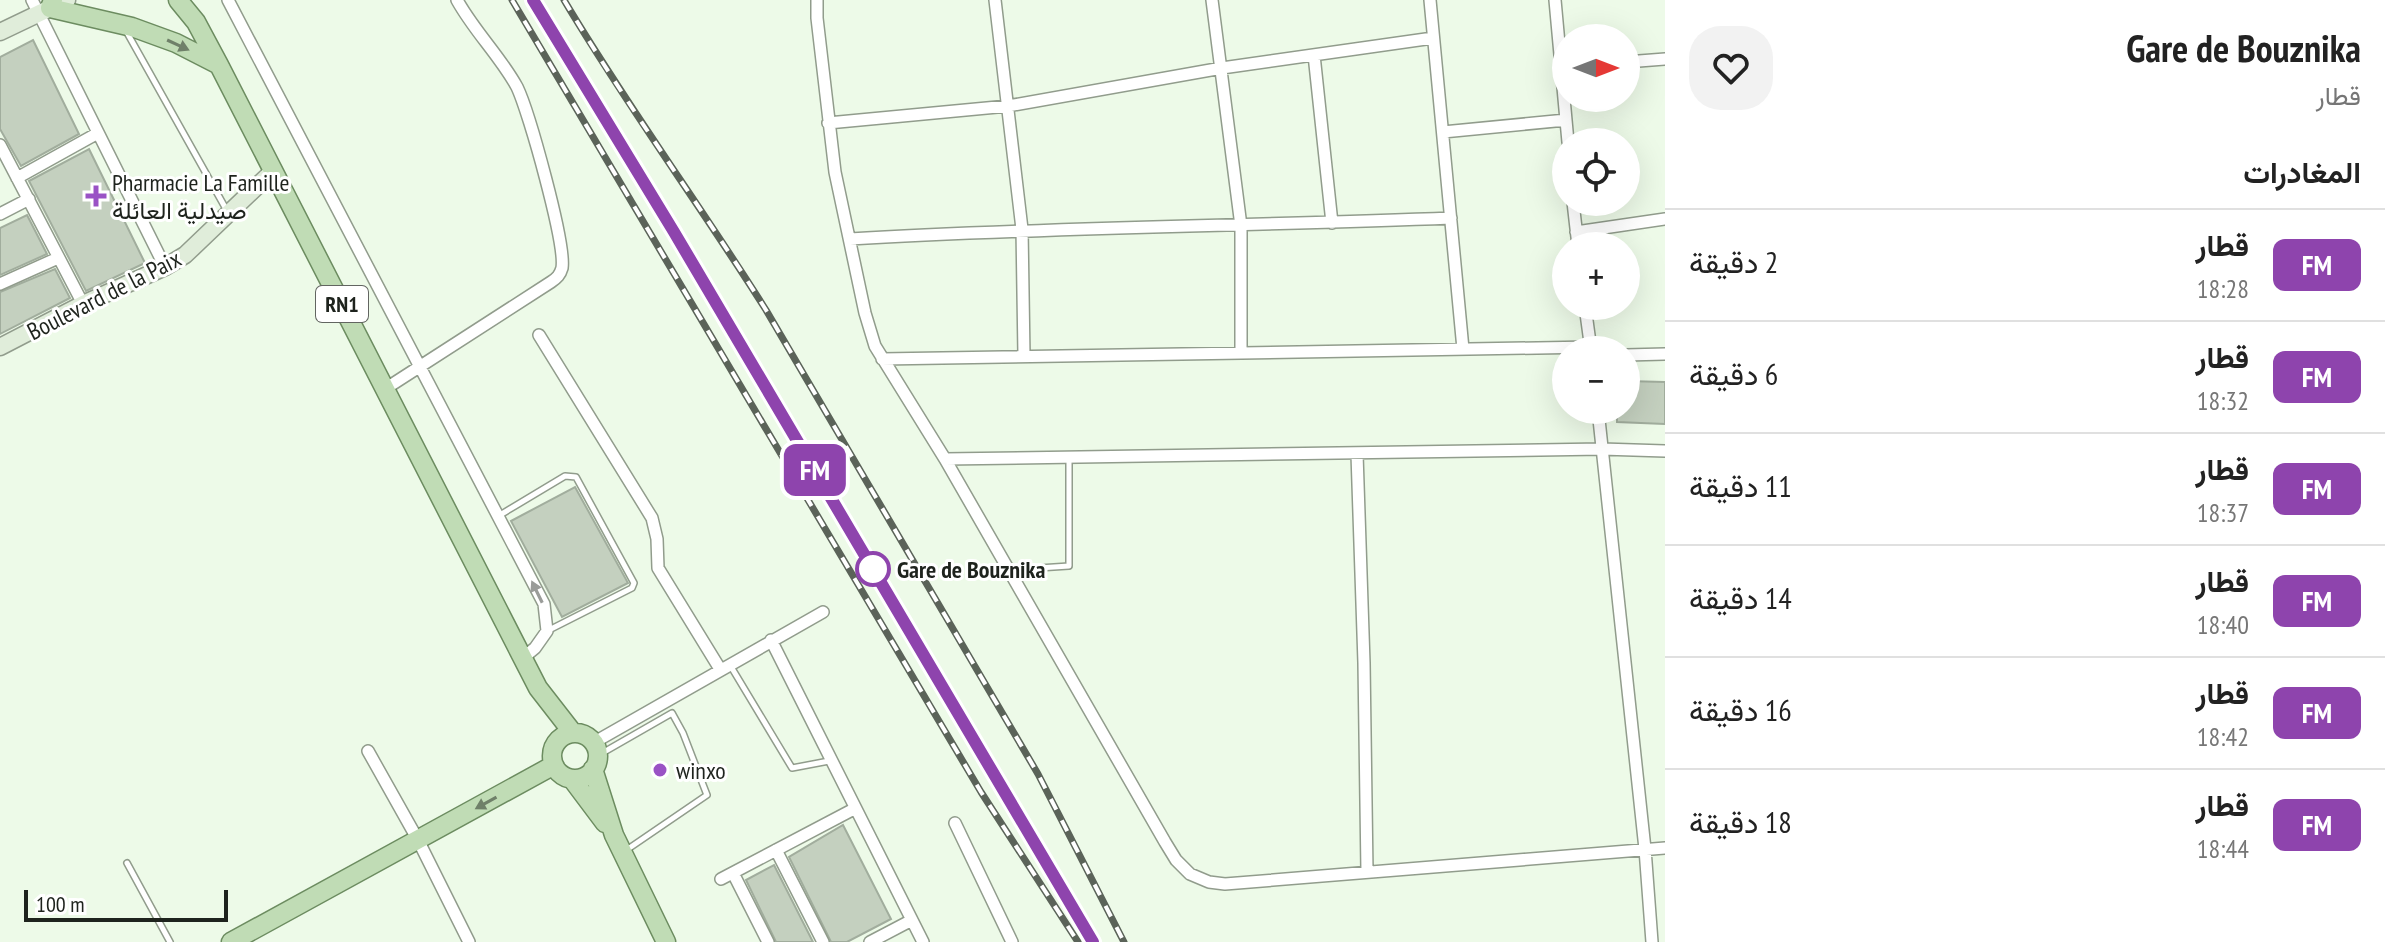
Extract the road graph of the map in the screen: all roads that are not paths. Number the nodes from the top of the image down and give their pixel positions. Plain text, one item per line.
1 (67, 0) edge
2 (178, 0) edge
3 (190, 0) edge
4 (228, 0) edge
5 (457, 0) edge
6 (817, 0) edge
7 (995, 0) edge
8 (1212, 0) edge
9 (1430, 0) edge
10 (1555, 0) edge
11 (44, 6) edge
12 (196, 22) junction
13 (1558, 24) edge
14 (123, 25) junction
15 (0, 32) edge
16 (1433, 38) junction
17 (1314, 55) junction
18 (1665, 59) edge
19 (1640, 61) edge
20 (219, 65) junction
21 (1222, 68) junction
22 (1008, 106) junction
23 (1566, 112) edge
24 (1566, 120) junction
25 (828, 123) junction
26 (1567, 128) edge
27 (1443, 132) junction
28 (98, 133) junction
29 (0, 145) edge
30 (273, 171) junction
31 (17, 178) junction
32 (29, 199) junction
33 (229, 213) junction
34 (0, 214) edge
35 (1574, 216) edge
36 (1451, 218) junction
37 (1665, 219) edge
38 (1332, 223) junction
39 (1241, 226) junction
40 (1022, 229) junction
41 (1576, 232) joint
42 (850, 239) junction
43 (58, 258) junction
44 (165, 267) junction
45 (0, 284) edge
46 (83, 304) junction
47 (539, 335) dead end
48 (0, 347) edge
49 (1552, 348) edge
50 (1463, 349) junction
51 (1241, 352) junction
52 (1665, 354) edge
53 (1640, 355) edge
54 (1024, 356) junction
55 (882, 359) junction
56 (418, 367) junction
57 (385, 389) junction
58 (1599, 424) edge
59 (1602, 449) junction
60 (1665, 451) edge
61 (1357, 454) junction
62 (1069, 458) junction
63 (945, 459) junction
64 (499, 515) junction
65 (1008, 570) junction
66 (823, 612) dead end
67 (547, 631) junction
68 (771, 640) junction
69 (523, 658) junction
70 (725, 667) junction
71 (538, 688) junction
72 (573, 733) junction
73 (555, 745) junction
74 (368, 751) dead end
75 (595, 756) junction
76 (830, 760) junction
77 (554, 765) junction
78 (572, 779) junction
79 (854, 809) junction
80 (955, 823) dead end
81 (614, 835) junction
82 (418, 840) junction
83 (1665, 848) edge
84 (1645, 849) junction
85 (776, 850) junction
86 (622, 852) junction
87 (127, 863) dead end
88 (1367, 872) junction
89 (733, 873) junction
90 (721, 879) dead end
91 (912, 920) junction
92 (660, 940) edge
93 (170, 942) edge
94 (231, 942) edge
95 (469, 942) edge
96 (768, 942) edge
97 (823, 942) edge
98 (870, 942) edge
99 (923, 942) edge
100 (1012, 942) edge
101 (1652, 942) edge

1 - 11 street
2 - 12 main road, RN1
3 - 12 main road, RN1
4 - 56 street
5 - 56 street
6 - 25 street
7 - 22 street
8 - 21 street
9 - 16 street
10 - 13 street
11 - 14 main road
11 - 15 street
11 - 28 street
12 - 20 main road, RN1
14 -> 20 main road
14 - 33 lane
16 - 17 street
16 - 27 street
17 - 21 street
17 - 38 street
18 - 19 street
20 - 30 main road, RN1
21 - 22 street
21 - 39 street
22 - 25 street
22 - 40 street
23 - 24 street
24 - 26 street
24 - 27 street
25 - 42 street
27 - 36 street
28 - 31 street
28 - 44 street
29 - 31 street
30 - 33 street, Boulevard de la Paix
30 - 57 main road, RN1
31 - 32 street
32 - 34 street
32 - 43 street
33 - 44 street, Boulevard de la Paix
35 - 41 street
36 - 38 street
36 - 50 street
37 - 41 street
38 - 39 street
39 - 40 street
39 - 51 street
40 - 42 street
40 - 54 street
42 - 55 street
43 - 45 street
43 - 46 street
44 - 46 street, Boulevard de la Paix
46 - 48 street, Boulevard de la Paix
47 - 70 street
49 - 50 street
50 - 51 street
51 - 54 street
52 - 53 street
54 - 55 street
55 - 63 street
56 - 57 street
56 - 64 street
57 - 69 main road, RN1
58 - 59 street
59 - 60 street
59 - 61 street
59 - 84 street
61 - 62 street
61 - 88 street
62 - 63 street
62 - 65 lane
63 - 65 street
67 -> 64 street
64 - 67 lane
65 - 88 street
66 - 68 street
67 - 69 street
68 - 70 street
68 - 76 street
69 - 71 main road, RN1
70 - 75 street
70 - 76 lane
71 - 72 main road, RN1
71 - 73 main road, RN1
72 - 73 main road
72 - 75 main road, RN1
73 - 77 main road, RN1
74 - 82 street
75 - 78 main road
75 - 81 main road
75 - 86 lane
76 - 79 street
77 - 78 main road
77 -> 82 main road
78 - 81 main road
79 - 85 street
79 - 91 street
80 - 100 street
81 - 86 main road
82 - 94 main road
82 - 95 street
83 - 84 street
84 - 88 street
84 - 101 street
85 - 89 street
85 - 97 street
86 - 92 main road
87 - 93 lane
89 - 90 street
89 - 96 street
91 - 98 street
91 - 99 street

